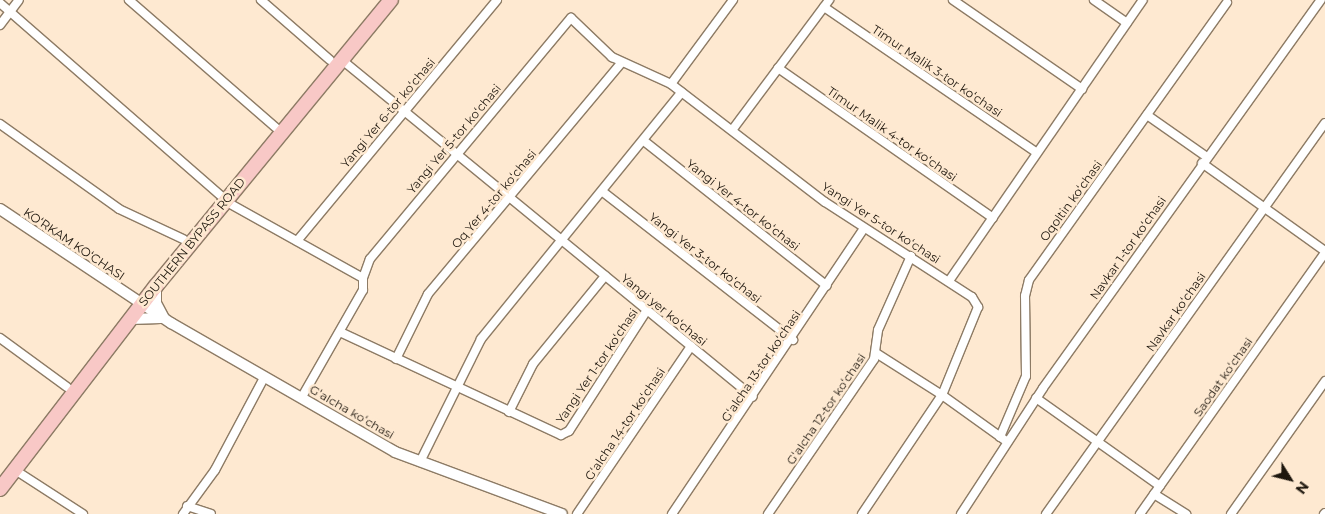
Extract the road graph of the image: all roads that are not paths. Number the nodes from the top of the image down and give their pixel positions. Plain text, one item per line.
1 (19, 0) edge
2 (129, 0) edge
3 (261, 0) edge
4 (379, 0) edge
5 (391, 0) edge
6 (497, 0) edge
7 (733, 0) edge
8 (953, 0) edge
9 (1094, 0) edge
10 (1143, 0) edge
11 (1319, 0) edge
12 (1228, 2) dead end
13 (0, 3) edge
14 (826, 3) edge
15 (10, 12) junction
16 (1128, 23) junction
17 (0, 25) edge
18 (336, 60) junction
19 (622, 62) junction
20 (778, 68) junction
21 (671, 84) junction
22 (1082, 89) junction
23 (682, 92) junction
24 (404, 111) junction
25 (1147, 115) junction
26 (1325, 123) edge
27 (0, 124) edge
28 (275, 127) junction
29 (733, 129) junction
30 (644, 141) junction
31 (1037, 153) junction
32 (456, 154) junction
33 (1204, 160) junction
34 (603, 192) junction
35 (222, 198) junction
36 (509, 199) junction
37 (1263, 207) junction
38 (0, 209) edge
39 (992, 218) junction
40 (864, 228) junction
41 (184, 239) junction
42 (297, 241) junction
43 (562, 241) junction
44 (1325, 252) edge
45 (911, 256) junction
46 (605, 276) junction
47 (363, 278) junction
48 (949, 281) junction
49 (156, 286) junction
50 (827, 286) junction
51 (138, 302) junction
52 (647, 310) junction
53 (130, 319) junction
54 (164, 319) junction
55 (340, 332) junction
56 (0, 338) edge
57 (793, 340) junction
58 (691, 346) junction
59 (876, 353) junction
60 (396, 359) junction
61 (264, 378) junction
62 (1325, 381) edge
63 (457, 386) junction
64 (67, 387) junction
65 (942, 396) junction
66 (753, 397) junction
67 (302, 398) junction
68 (1036, 398) junction
69 (509, 412) junction
70 (1003, 439) junction
71 (1098, 442) junction
72 (420, 462) junction
73 (15, 470) junction
74 (0, 474) edge
75 (1160, 486) junction
76 (0, 489) edge
77 (1154, 494) junction
78 (187, 506) junction
79 (83, 514) edge
80 (183, 514) edge
81 (211, 514) edge
82 (562, 514) edge
83 (577, 514) edge
84 (672, 514) edge
85 (768, 514) edge
86 (862, 514) edge
87 (961, 514) edge
88 (1046, 514) edge
89 (1140, 514) edge
90 (1186, 514) edge
91 (1231, 514) edge

1 - 15 street
2 - 28 street
3 - 18 street, Yangi yer koʻchasi
4 - 18 highway, SOUTHERN BYPASS ROAD
5 - 18 highway, SOUTHERN BYPASS ROAD
6 - 24 street, Yangi Yer 6-tor koʻchasi
7 - 21 street
8 - 22 street
9 - 16 street
10 - 16 street
11 - 33 street, Navkar 1-tor koʻchasi
12 - 25 street, Oqoltin koʻchasi
13 - 15 street
14 - 20 street
14 - 31 street, Timur Malik 3-tor koʻchasi
15 - 17 street
15 - 35 street
16 - 22 street
18 - 24 street, Yangi yer koʻchasi
18 - 28 highway, SOUTHERN BYPASS ROAD
18 - 35 highway, SOUTHERN BYPASS ROAD
19 - 21 street, Yangi Yer 5-tor koʻchasi
19 - 32 street, Yangi Yer 5-tor koʻchasi
19 - 36 street, Oq Yer 4-tor koʻchasi
20 - 29 street
20 - 39 street, Timur Malik 4-tor koʻchasi
21 - 23 street, Yangi Yer 5-tor koʻchasi
22 - 31 street
23 - 29 street, Yangi Yer 5-tor koʻchasi
23 - 30 street
24 - 32 street, Yangi yer koʻchasi
24 - 42 street, Yangi Yer 6-tor koʻchasi
25 - 33 street
25 - 70 street, Oqoltin koʻchasi
26 - 37 street, Navkar koʻchasi
27 - 41 street
28 - 35 highway, SOUTHERN BYPASS ROAD
29 - 40 street, Yangi Yer 5-tor koʻchasi
30 - 34 street
30 - 50 street, Yangi Yer 4-tor koʻchasi
31 - 39 street
32 - 36 street, Yangi yer koʻchasi
32 - 47 street, Yangi Yer 5-tor koʻchasi
33 - 37 street
33 - 68 street, Navkar 1-tor koʻchasi
34 - 43 street
34 - 57 street, Yangi Yer 3-tor koʻchasi
35 - 41 highway, SOUTHERN BYPASS ROAD
35 - 42 street
35 - 49 highway, SOUTHERN BYPASS ROAD
36 - 43 street, Yangi yer koʻchasi
36 - 60 street, Oq Yer 4-tor koʻchasi
37 - 44 street
37 - 71 street, Navkar koʻchasi
38 - 51 street, KO‘RKAM KO‘CHASI
39 - 48 street
40 - 45 street, Yangi Yer 5-tor koʻchasi
40 - 50 street, Gʻalcha 13-tor koʻchasi
41 - 51 highway, SOUTHERN BYPASS ROAD
42 - 47 street
43 - 46 street, Yangi yer koʻchasi
43 - 63 street
44 - 75 street, Saodat koʻchasi
45 - 48 street, Yangi Yer 5-tor koʻchasi
45 - 59 street, Gʻalcha 12-tor koʻchasi
46 - 52 street, Yangi yer koʻchasi
46 - 69 street
47 - 55 street
48 - 65 street, Yangi Yer 5-tor koʻchasi
49 - 51 highway, SOUTHERN BYPASS ROAD
49 - 54 street
50 - 57 street, Gʻalcha 13-tor koʻchasi
51 - 53 highway, SOUTHERN BYPASS ROAD
51 - 54 street, Gʻalcha koʻchasi
51 - 64 highway, SOUTHERN BYPASS ROAD
52 - 58 street, Yangi yer koʻchasi
52 - 69 street, Yangi Yer 1-tor koʻchasi
53 - 54 street
53 - 73 highway, SOUTHERN BYPASS ROAD
54 - 61 street, Gʻalcha koʻchasi
55 - 60 street
55 - 67 street
56 - 64 street
57 - 66 street, Gʻalcha 13-tor koʻchasi
58 - 66 street, Yangi yer koʻchasi
58 - 83 street, Gʻalcha 14-tor koʻchasi
59 - 65 street
59 - 85 street, Gʻalcha 12-tor koʻchasi
60 - 63 street
61 - 67 street, Gʻalcha koʻchasi
61 - 78 street
62 - 91 street
63 - 69 street
63 - 72 street
64 - 74 highway, SOUTHERN BYPASS ROAD
65 - 70 street
65 - 86 street
66 - 84 street, Gʻalcha 13-tor koʻchasi
67 - 72 street, Gʻalcha koʻchasi
68 - 70 street, Navkar 1-tor koʻchasi
68 - 71 street
70 - 87 street, Navkar 1-tor koʻchasi
71 - 75 street
71 - 88 street, Navkar koʻchasi
72 - 82 street, Gʻalcha koʻchasi
73 - 76 highway, SOUTHERN BYPASS ROAD
73 - 79 street
75 - 77 street, Saodat koʻchasi
77 - 89 street, Saodat koʻchasi
77 - 90 street
78 - 80 street
78 - 81 street

